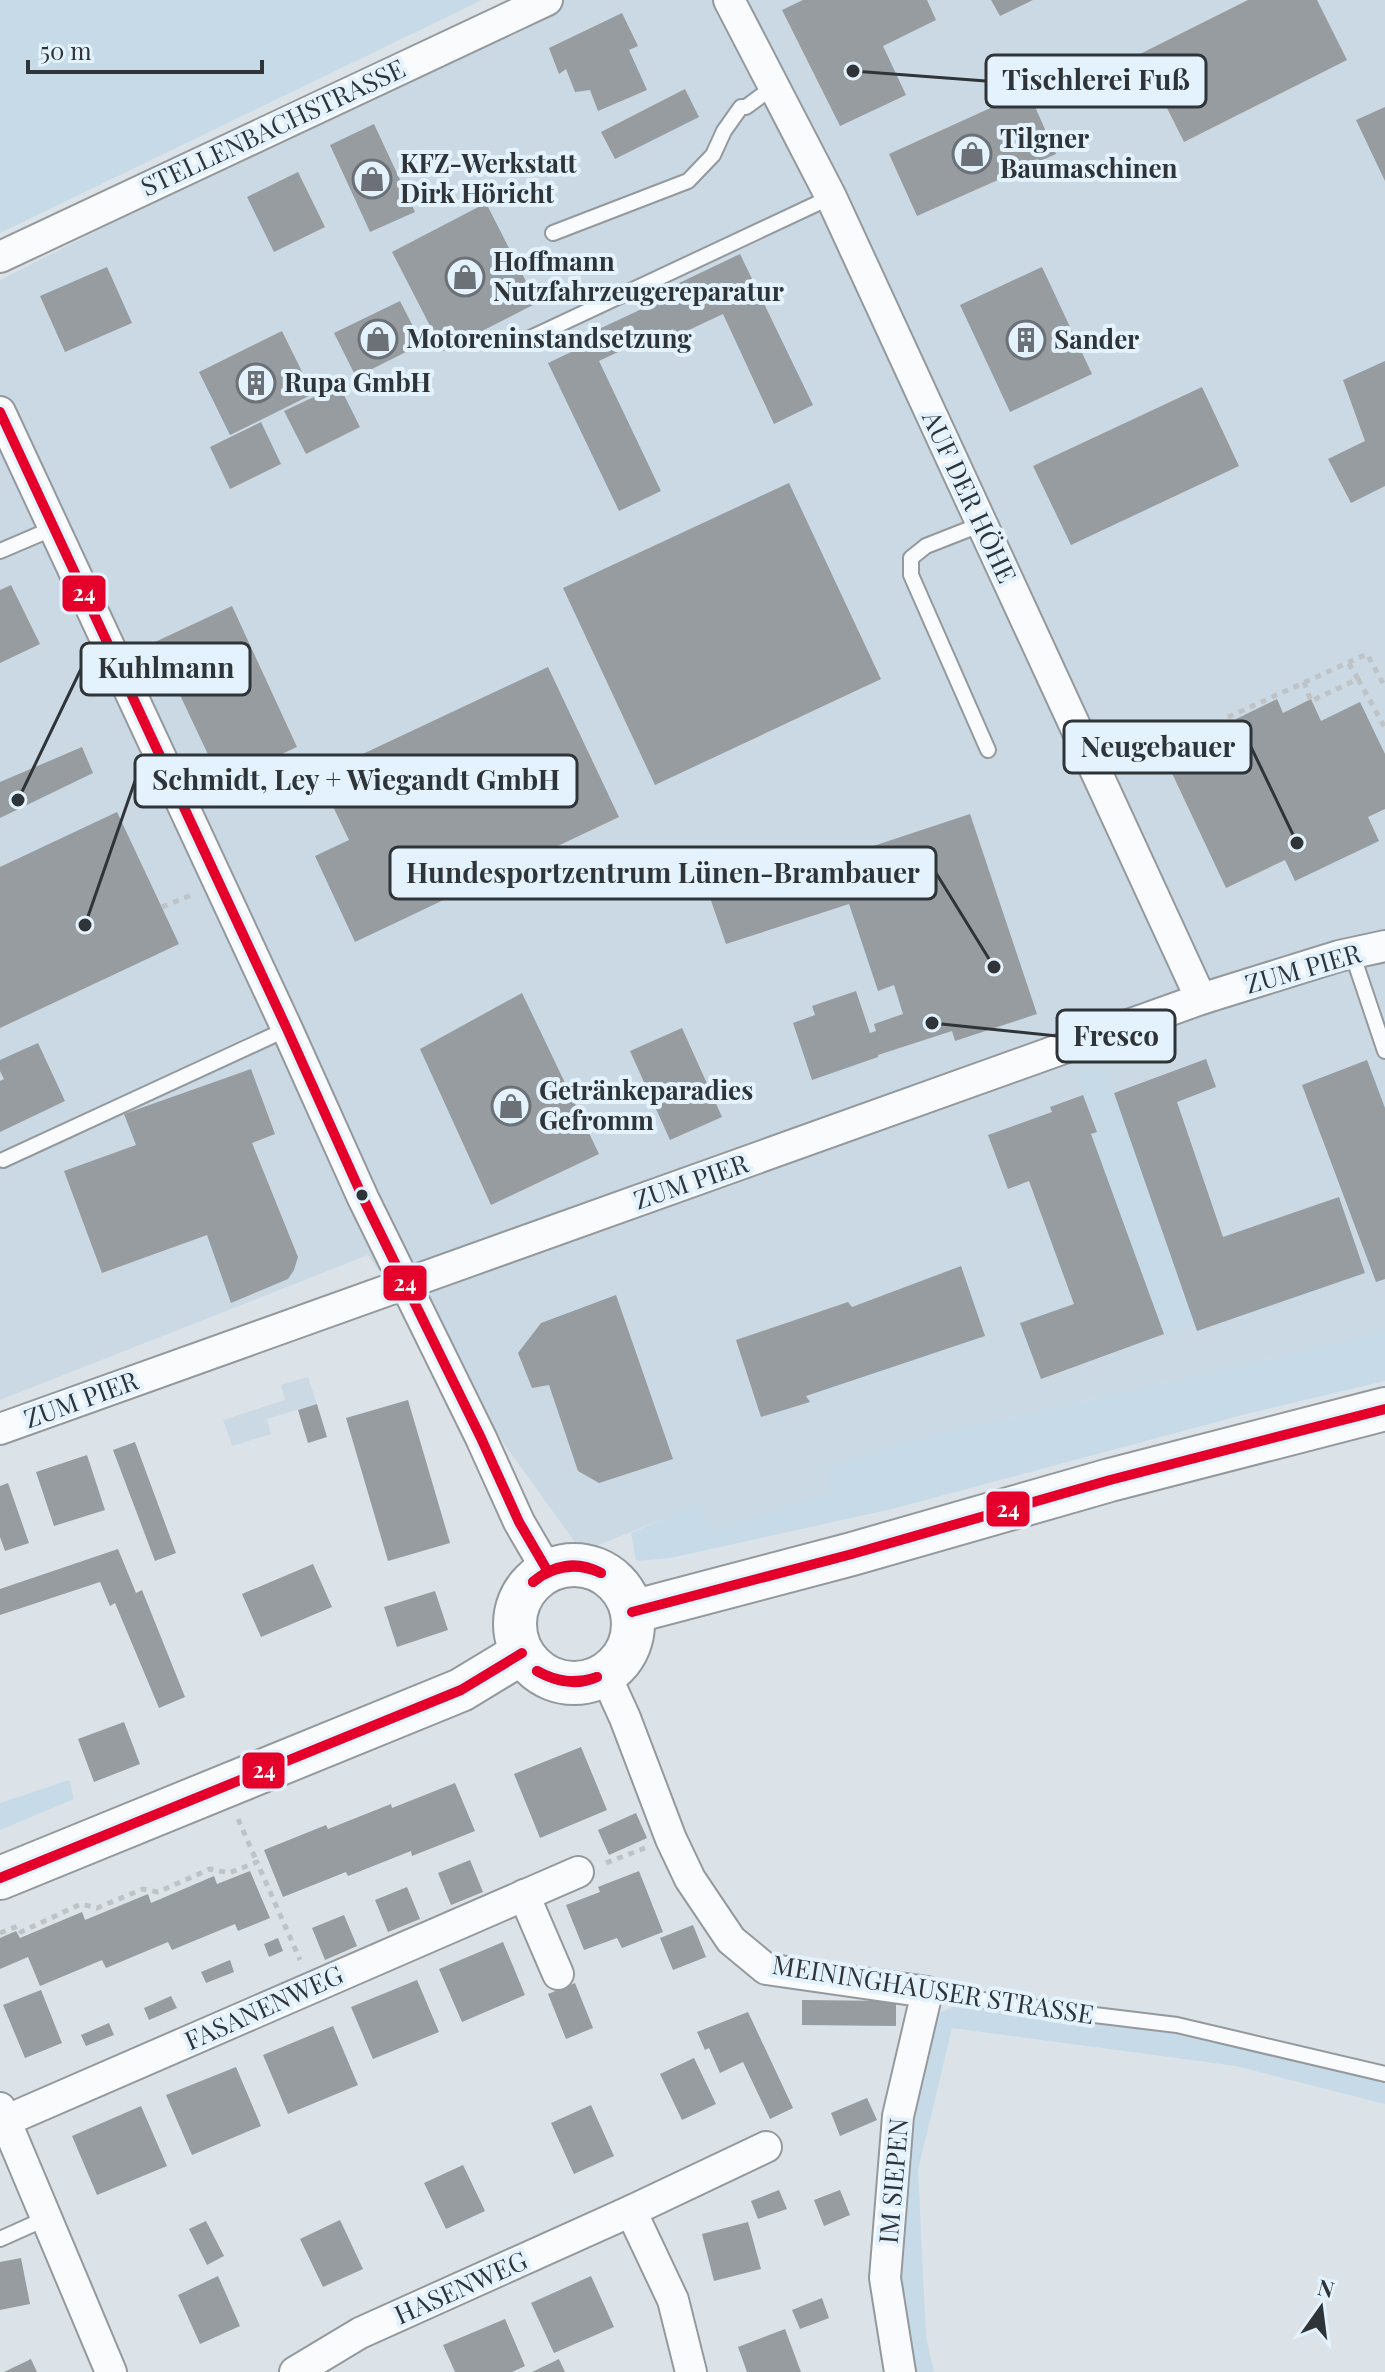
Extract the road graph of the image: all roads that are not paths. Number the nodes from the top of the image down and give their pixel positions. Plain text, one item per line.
1 (547, 0) edge
2 (729, 0) edge
3 (773, 87) junction
4 (831, 197) junction
5 (553, 233) dead end
6 (0, 257) edge
7 (524, 341) dead end
8 (0, 412) edge
9 (982, 524) junction
10 (54, 528) junction
11 (0, 551) edge
12 (988, 750) dead end
13 (1385, 946) edge
14 (1352, 953) junction
15 (1201, 999) junction
16 (287, 1029) junction
17 (1385, 1051) edge
18 (3, 1160) dead end
19 (405, 1283) junction
20 (1385, 1409) edge
21 (0, 1429) edge
22 (547, 1570) junction
23 (632, 1612) junction
24 (522, 1653) junction
25 (605, 1674) junction
26 (578, 1872) road end
27 (0, 1878) edge
28 (524, 1895) junction
29 (558, 1974) dead end
30 (927, 1992) junction
31 (1385, 2074) edge
32 (3, 2115) edge
33 (766, 2147) dead end
34 (631, 2211) junction
35 (47, 2218) junction
36 (0, 2239) edge
37 (111, 2372) edge
38 (295, 2372) edge
39 (691, 2372) edge
40 (900, 2372) edge

1 - 6 street, STELLENBACHSTRASSE
2 - 3 street, AUF DER HÖHE
3 - 4 street, AUF DER HÖHE
3 - 5 lane
4 - 7 lane
4 - 9 street, AUF DER HÖHE
8 - 10 street
9 - 12 lane
9 - 15 street, AUF DER HÖHE
10 - 11 lane
10 - 16 street
13 - 14 street, ZUM PIER
14 - 15 street, ZUM PIER
14 - 17 lane
15 - 19 street, ZUM PIER
16 - 18 lane
16 - 19 street
19 - 21 street, ZUM PIER
19 - 22 street
20 - 23 main road
22 - 23 main road
22 - 24 main road
23 - 25 main road
24 - 25 main road
24 - 27 main road
25 - 30 street, MEININGHAUSER STRASSE
26 - 28 street, FASANENWEG
28 - 29 street
28 - 32 street, FASANENWEG
30 - 31 lane, MEININGHAUSER STRASSE
30 - 40 street, IM SIEPEN
32 - 35 street, FASANENWEG
33 - 34 street, HASENWEG
34 - 38 street, HASENWEG
34 - 39 street
35 - 36 lane
35 - 37 street, FASANENWEG

